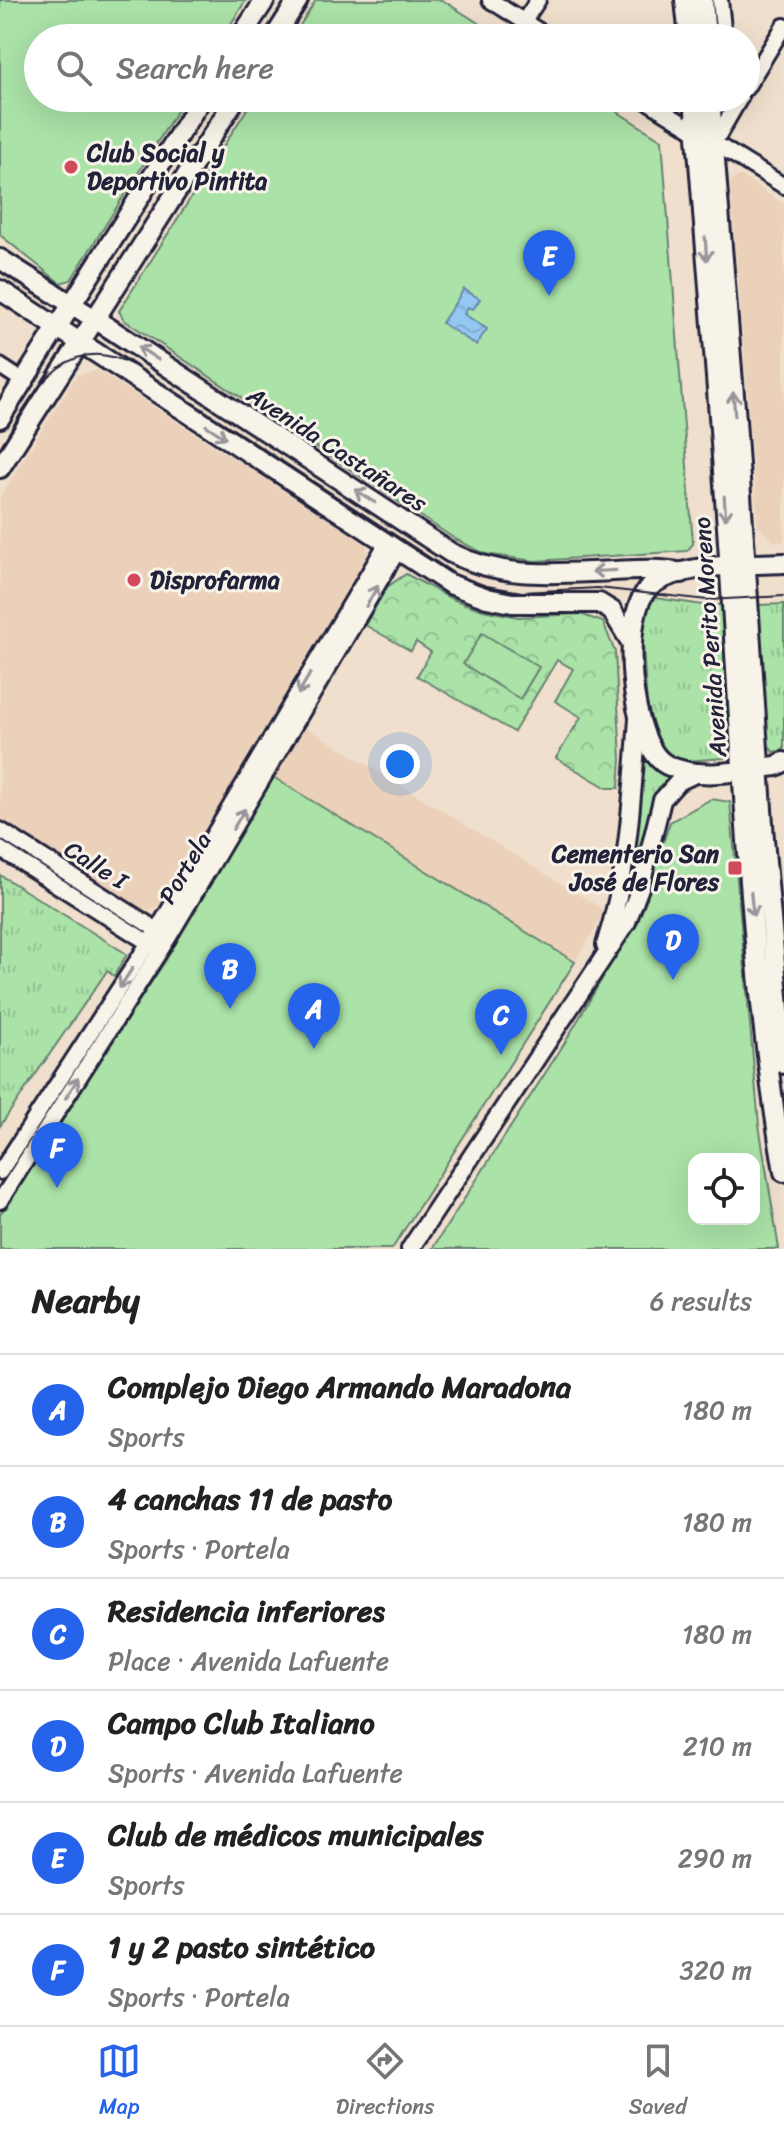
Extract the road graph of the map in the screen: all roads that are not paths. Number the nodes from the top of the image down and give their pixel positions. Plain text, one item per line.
1 (265, 0) edge
2 (298, 0) edge
3 (490, 0) edge
4 (538, 0) edge
5 (685, 0) edge
6 (703, 0) edge
7 (720, 0) edge
8 (524, 21) junction
9 (249, 24) edge
10 (283, 24) edge
11 (529, 24) edge
12 (688, 24) edge
13 (705, 24) edge
14 (723, 24) edge
15 (784, 26) edge
16 (760, 66) edge
17 (193, 112) edge
18 (227, 112) edge
19 (664, 112) edge
20 (698, 112) edge
21 (709, 112) edge
22 (731, 114) edge
23 (706, 138) junction
24 (784, 186) edge
25 (0, 259) edge
26 (0, 290) edge
27 (71, 304) junction
28 (95, 319) junction
29 (56, 328) junction
30 (80, 344) junction
31 (0, 366) edge
32 (23, 381) junction
33 (0, 418) edge
34 (0, 468) edge
35 (392, 548) junction
36 (784, 563) edge
37 (738, 566) junction
38 (682, 573) junction
39 (631, 642) junction
40 (638, 719) junction
41 (769, 767) edge
42 (695, 774) junction
43 (0, 830) edge
44 (0, 849) edge
45 (159, 940) junction
46 (600, 961) junction
47 (784, 1064) edge
48 (0, 1172) edge
49 (784, 1172) edge
50 (0, 1201) edge
51 (410, 1249) edge

1 - 9 main road
2 - 10 main road
3 - 8 street
4 - 8 street
5 - 12 main road
6 - 13 main road
7 - 14 street
8 - 11 street
15 - 16 street
17 - 27 main road
18 - 28 main road
19 - 23 street
20 - 23 main road, Avenida Perito Moreno
21 - 23 main road, Avenida Perito Moreno
22 - 23 street
23 - 24 street
23 - 37 main road, Avenida Perito Moreno
25 - 27 main road, Avenida Castañares
26 - 29 main road
27 - 28 main road, Avenida Castañares
27 - 29 main road
28 - 30 main road
38 -> 28 main road, Avenida Castañares
29 - 30 main road
29 - 32 main road
30 - 34 main road
30 -> 35 main road
31 - 32 street
32 - 33 main road
35 - 39 main road
35 - 45 street, Portela
36 - 37 main road
37 - 38 main road
37 - 41 main road, Avenida Perito Moreno
38 - 39 main road
39 - 40 main road
40 - 42 main road
40 - 46 street
41 - 42 main road
41 - 47 main road, Avenida Perito Moreno
41 -> 49 main road, Avenida Perito Moreno
42 - 46 street
43 - 45 street, Calle I
44 - 45 street, Calle I
45 -> 48 street, Portela
50 -> 45 street, Portela
46 - 51 street

